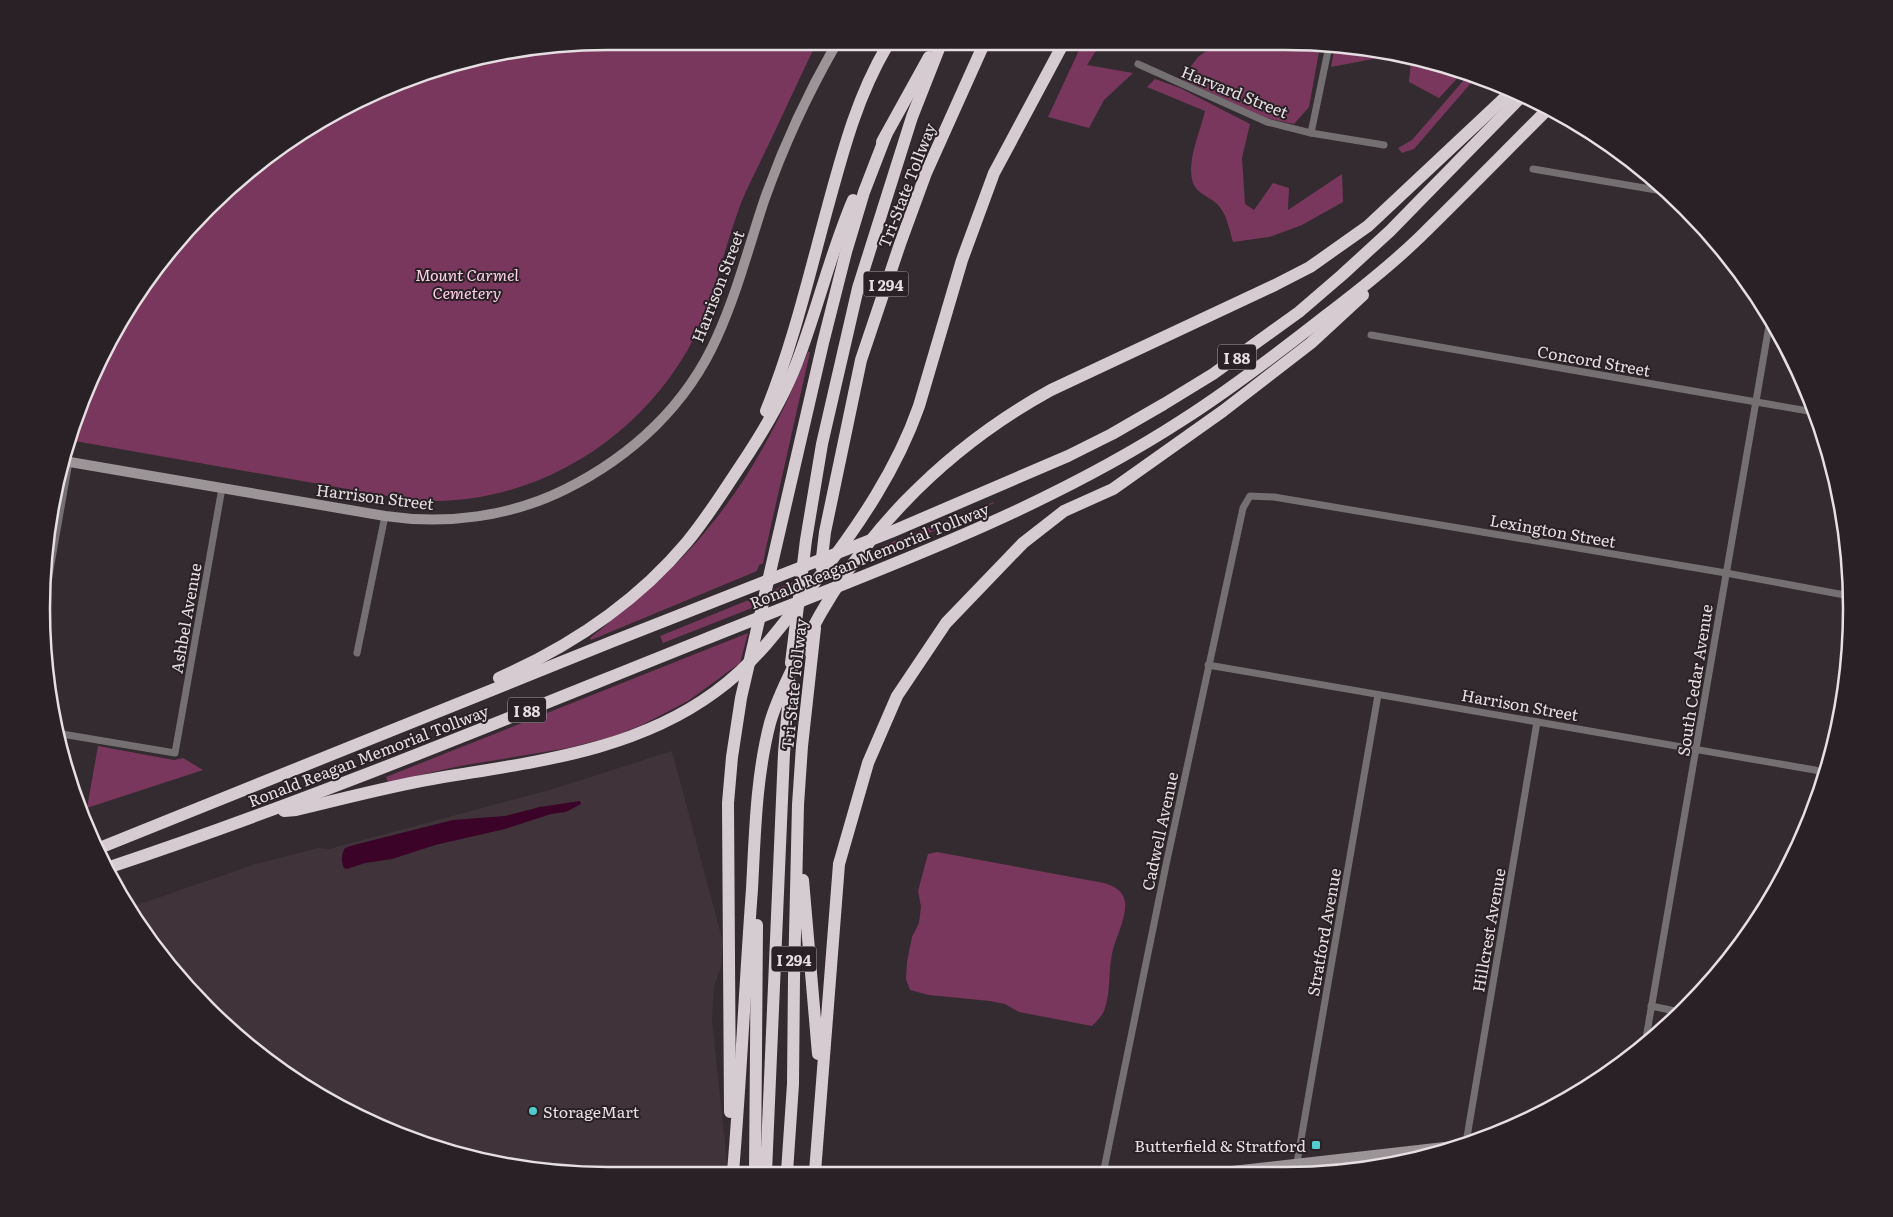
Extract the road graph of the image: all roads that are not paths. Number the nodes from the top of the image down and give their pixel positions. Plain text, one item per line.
1 (833, 50) edge
2 (885, 50) edge
3 (933, 50) edge
4 (938, 50) edge
5 (980, 50) edge
6 (1060, 50) edge
7 (1328, 52) edge
8 (1138, 64) dead end
9 (1506, 97) edge
10 (1517, 101) edge
11 (1542, 114) edge
12 (1311, 133) junction
13 (886, 135) junction
14 (1384, 145) dead end
15 (1533, 169) dead end
16 (1654, 190) edge
17 (1417, 240) junction
18 (1768, 330) edge
19 (1371, 335) dead end
20 (1756, 402) junction
21 (1806, 411) edge
22 (70, 461) edge
23 (741, 465) junction
24 (222, 488) junction
25 (1250, 496) joint
26 (385, 516) junction
27 (1726, 573) junction
28 (1843, 595) edge
29 (357, 653) dead end
30 (1208, 665) junction
31 (1378, 695) junction
32 (424, 718) junction
33 (1537, 722) junction
34 (65, 734) edge
35 (1697, 750) junction
36 (1818, 771) edge
37 (269, 812) junction
38 (798, 838) junction
39 (123, 840) junction
40 (755, 842) junction
41 (103, 844) edge
42 (104, 847) edge
43 (113, 866) edge
44 (1651, 1006) junction
45 (1671, 1010) edge
46 (1647, 1033) edge
47 (821, 1092) junction
48 (1467, 1136) edge
49 (1397, 1155) edge
50 (1297, 1163) junction
51 (732, 1167) edge
52 (732, 1167) edge
53 (755, 1167) edge
54 (766, 1167) edge
55 (787, 1167) edge
56 (815, 1167) edge
57 (1104, 1167) edge
58 (1264, 1167) edge
59 (1296, 1167) edge

1 - 26 main road, Harrison Street
2 - 23 highway
3 - 13 highway
4 - 54 highway, Tri-State Tollway / I 294
5 - 38 highway, Tri-State Tollway / I 294
6 - 37 highway
7 - 12 street
8 - 12 street, Harvard Street
9 - 40 highway
10 - 32 highway, Ronald Reagan Memorial Tollway / I 88
11 - 17 highway, Ronald Reagan Memorial Tollway / I 88
12 - 14 street, Harvard Street
13 - 23 highway
13 - 51 highway
15 - 16 street
17 - 37 highway, Ronald Reagan Memorial Tollway / I 88
17 - 47 highway
18 - 20 street, South Cedar Avenue
19 - 20 street, Concord Street
20 - 21 street, Concord Street
20 - 27 street, South Cedar Avenue
22 - 24 main road, Harrison Street
23 - 32 highway
24 - 26 main road, Harrison Street
24 - 34 street, Ashbel Avenue
25 - 27 street, Lexington Street
25 - 30 street, Cadwell Avenue
26 - 29 street
27 - 28 street, Lexington Street
27 - 35 street, South Cedar Avenue
30 - 31 street, Harrison Street
30 - 57 street, Cadwell Avenue
31 - 33 street, Harrison Street
31 - 50 street, Stratford Avenue
32 - 39 highway, Ronald Reagan Memorial Tollway / I 88
33 - 35 street, Harrison Street
33 - 48 street, Hillcrest Avenue
35 - 36 street, Harrison Street
35 - 44 street, South Cedar Avenue
37 - 43 highway, Ronald Reagan Memorial Tollway / I 88
38 - 47 highway
38 - 55 highway, Tri-State Tollway / I 294
39 - 41 highway
39 - 42 highway, Ronald Reagan Memorial Tollway / I 88
40 - 52 highway
40 - 53 highway
44 - 45 street
44 - 46 street, South Cedar Avenue
47 - 56 highway
49 - 50 main road
50 - 58 main road
50 - 59 street, Stratford Avenue

